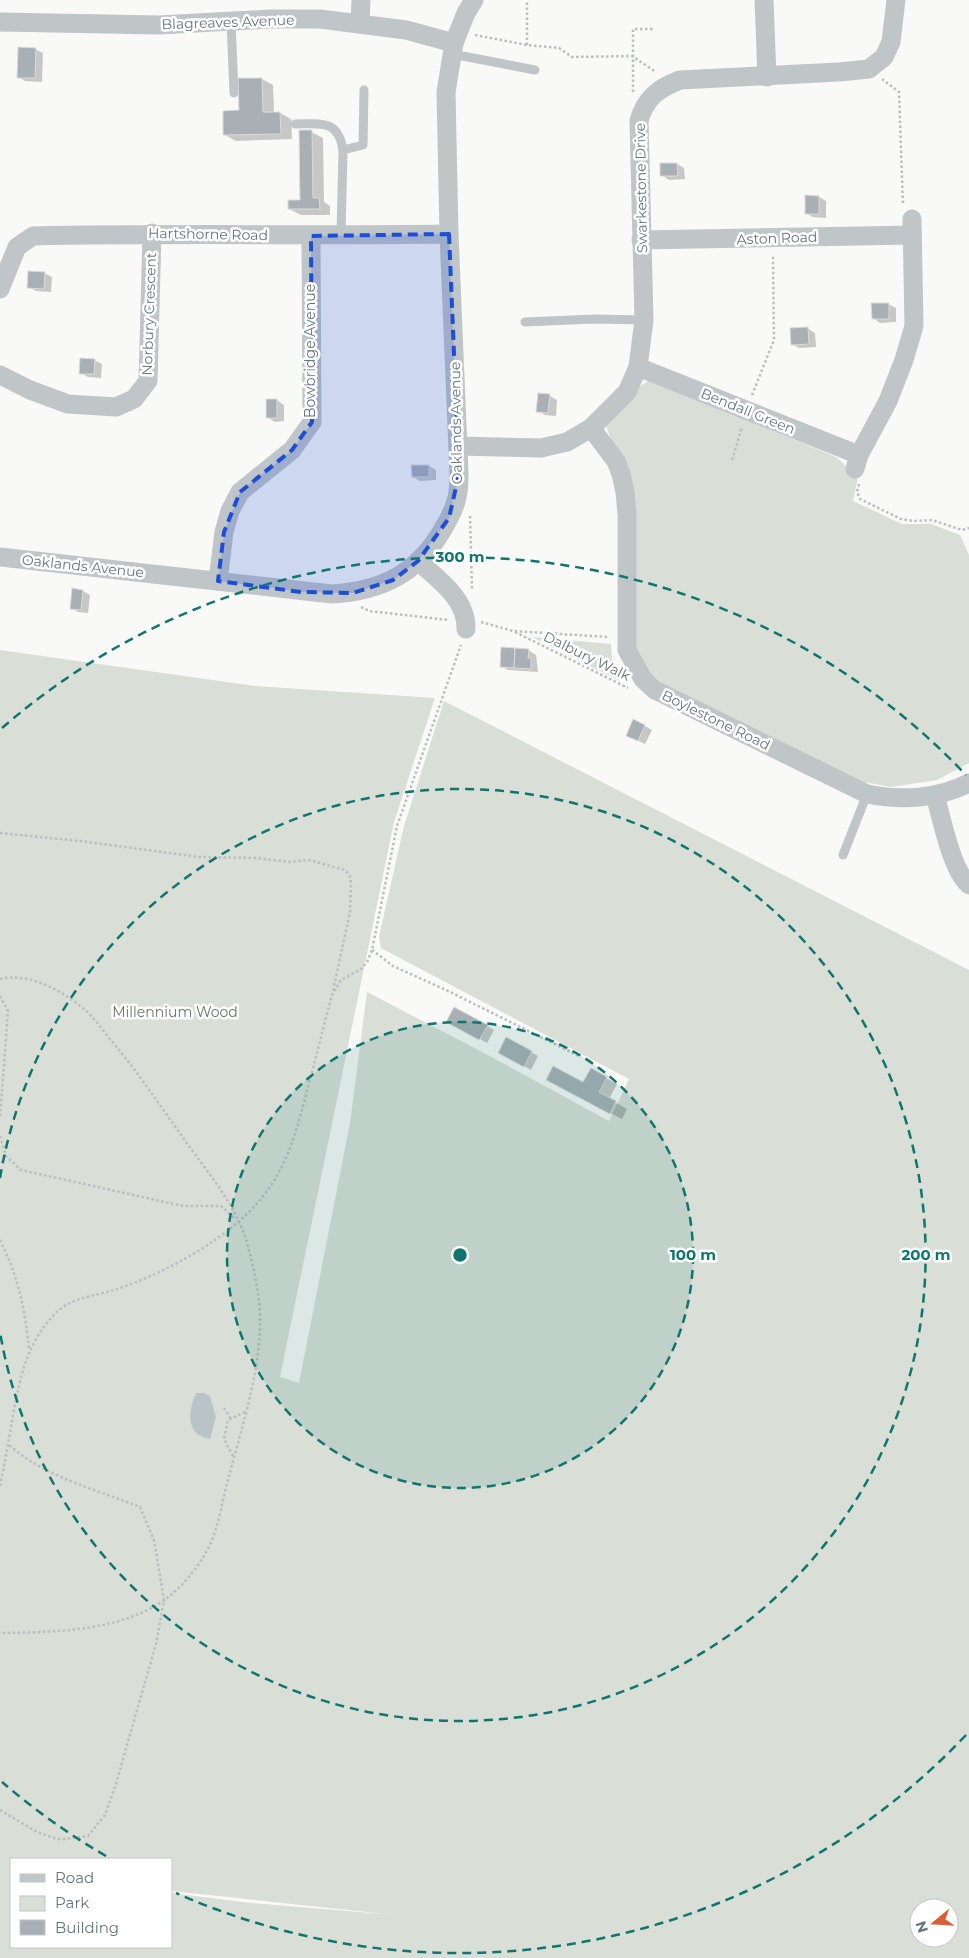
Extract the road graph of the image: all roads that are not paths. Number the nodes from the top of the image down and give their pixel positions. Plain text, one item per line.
1 (361, 0) edge
2 (474, 0) edge
3 (764, 0) edge
4 (896, 0) edge
5 (231, 21) junction
6 (0, 22) edge
7 (360, 23) junction
8 (455, 43) junction
9 (535, 70) dead end
10 (767, 77) junction
11 (364, 90) dead end
12 (234, 93) dead end
13 (295, 124) dead end
14 (342, 150) junction
15 (152, 233) junction
16 (449, 234) junction
17 (311, 236) junction
18 (341, 236) junction
19 (641, 240) junction
20 (0, 289) edge
21 (644, 320) junction
22 (524, 322) dead end
23 (638, 367) junction
24 (0, 375) edge
25 (591, 428) junction
26 (458, 446) junction
27 (857, 462) joint
28 (0, 557) edge
29 (418, 561) junction
30 (218, 581) junction
31 (466, 624) road end
32 (969, 783) edge
33 (867, 794) junction
34 (935, 795) junction
35 (843, 854) dead end
36 (969, 885) edge

1 - 7 street
2 - 8 street, Oaklands Avenue
3 - 10 street
4 - 10 street, Swarkestone Drive
5 - 6 street, Blagreaves Avenue
5 - 7 street, Blagreaves Avenue
5 - 12 lane
7 - 8 street, Blagreaves Avenue
8 - 9 lane
8 - 16 street, Oaklands Avenue
10 - 19 street, Swarkestone Drive
11 - 14 lane
13 - 14 lane
14 - 18 lane
15 - 17 street, Hartshorne Road
15 - 20 street, Hartshorne Road
15 - 24 street, Norbury Crescent
16 - 18 street, Hartshorne Road
16 - 26 street, Oaklands Avenue
17 - 18 street, Hartshorne Road
17 - 30 street, Bowbridge Avenue
19 - 21 street, Swarkestone Drive
19 - 27 street, Aston Road
21 - 22 lane
21 - 23 street, Swarkestone Drive
23 - 25 street, Swarkestone Drive
23 - 27 street, Bendall Green
25 - 26 street, Swarkestone Drive
25 - 33 street, Boylestone Road
26 - 29 street, Oaklands Avenue
28 - 30 street, Oaklands Avenue
29 - 30 street, Oaklands Avenue
29 - 31 street
32 - 34 street, Boylestone Road
33 - 34 street, Boylestone Road
33 - 35 lane
34 - 36 street

